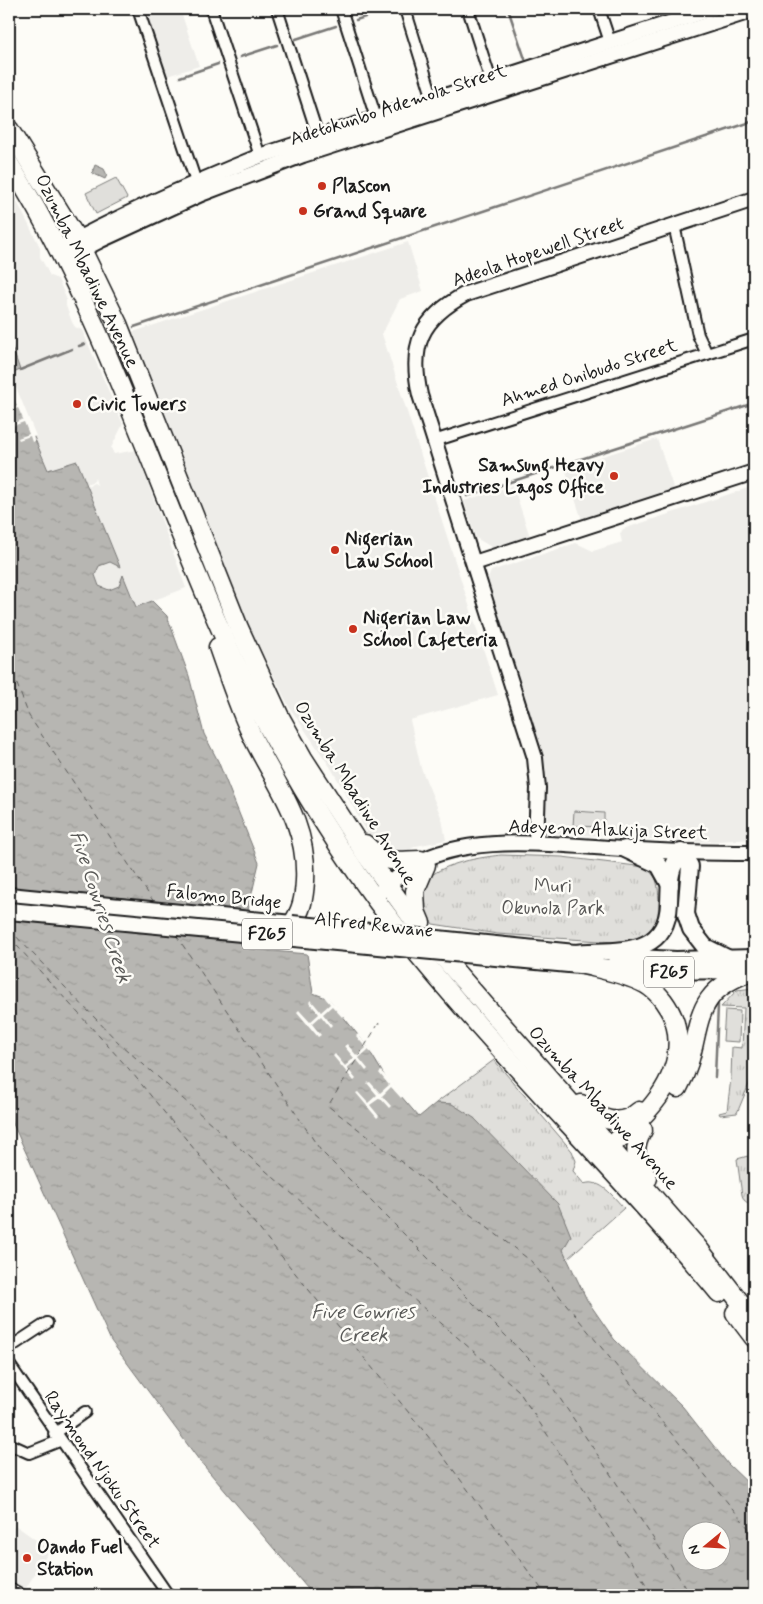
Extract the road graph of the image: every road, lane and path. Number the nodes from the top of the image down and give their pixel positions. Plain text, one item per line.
1 (138, 9) edge
2 (212, 9) edge
3 (276, 9) edge
4 (341, 9) edge
5 (404, 9) edge
6 (468, 9) edge
7 (599, 9) edge
8 (712, 9) edge
9 (754, 10) edge
10 (610, 42) junction
11 (491, 81) junction
12 (433, 99) junction
13 (376, 118) junction
14 (9, 129) edge
15 (318, 136) junction
16 (260, 156) junction
17 (9, 163) edge
18 (199, 188) junction
19 (754, 199) edge
20 (674, 225) junction
21 (80, 245) junction
22 (60, 255) junction
23 (754, 339) edge
24 (707, 354) junction
25 (434, 441) junction
26 (754, 472) edge
27 (474, 563) junction
28 (197, 574) junction
29 (344, 822) junction
30 (536, 842) junction
31 (626, 849) junction
32 (681, 852) junction
33 (754, 853) edge
34 (426, 861) junction
35 (670, 884) junction
36 (383, 895) junction
37 (9, 896) edge
38 (9, 911) edge
39 (292, 924) junction
40 (428, 940) junction
41 (525, 954) junction
42 (754, 958) edge
43 (579, 959) junction
44 (728, 959) junction
45 (754, 971) edge
46 (556, 1086) junction
47 (661, 1093) junction
48 (643, 1130) junction
49 (607, 1155) junction
50 (699, 1249) junction
51 (754, 1320) edge
52 (47, 1323) dead end
53 (754, 1338) edge
54 (9, 1348) edge
55 (9, 1364) edge
56 (85, 1412) dead end
57 (57, 1437) junction
58 (9, 1444) edge
59 (9, 1590) edge
60 (18, 1595) edge
61 (168, 1595) edge

1 - 18 street
2 - 16 street
3 - 15 street
4 - 13 street
5 - 12 street
6 - 11 street
7 - 10 street
8 - 10 main road, Adetokunbo Ademola Street
9 - 18 main road, Adetokunbo Ademola Street
10 - 11 main road, Adetokunbo Ademola Street
11 - 12 main road, Adetokunbo Ademola Street
12 - 13 main road, Adetokunbo Ademola Street
13 - 15 main road, Adetokunbo Ademola Street
14 - 21 highway, Ozumba Mbadiwe Avenue
15 - 16 main road, Adetokunbo Ademola Street
16 - 18 main road, Adetokunbo Ademola Street
17 - 22 highway, Ozumba Mbadiwe Avenue
18 - 21 main road, Adetokunbo Ademola Street
19 - 20 main road, Adeola Hopewell Street
20 - 24 street
20 - 25 main road, Adeola Hopewell Street
21 - 22 main road, Adetokunbo Ademola Street
21 - 29 highway, Ozumba Mbadiwe Avenue
22 - 28 highway, Ozumba Mbadiwe Avenue
23 - 24 street, Ahmed Onibudo Street
24 - 25 street, Ahmed Onibudo Street
25 - 27 main road, Adeola Hopewell Street
26 - 27 main road
27 - 30 main road, Adeola Hopewell Street
28 - 36 highway, Ozumba Mbadiwe Avenue
28 - 39 highway
29 - 34 highway
29 - 36 highway, Ozumba Mbadiwe Avenue
30 - 31 main road, Adeyemo Alakija Street
30 - 34 main road, Adeyemo Alakija Street
31 - 32 main road, Adeyemo Alakija Street
31 - 35 main road
32 - 33 main road, Adeyemo Alakija Street
32 - 35 main road
32 - 44 main road
34 - 36 main road, Adeyemo Alakija Street
34 - 40 highway
35 - 43 main road
36 - 40 highway, Ozumba Mbadiwe Avenue
36 - 49 highway, Ozumba Mbadiwe Avenue
37 - 39 main road, Falomo Bridge / F265
38 - 41 main road, Alfred Rewane / F265, bridge
39 - 41 main road, Falomo Bridge / F265, bridge
40 - 46 highway, Ozumba Mbadiwe Avenue
41 - 43 main road, F265
42 - 44 main road
43 - 44 main road, F265
43 - 45 main road, F265
43 - 47 highway
45 - 48 highway
46 - 47 highway
46 - 49 highway, Ozumba Mbadiwe Avenue
47 - 49 highway
48 - 49 highway
48 - 50 highway
49 - 50 highway, Ozumba Mbadiwe Avenue
49 - 53 highway, Ozumba Mbadiwe Avenue
50 - 51 highway, Ozumba Mbadiwe Avenue
52 - 54 street
55 - 57 street, Raymond Njoku Street
56 - 57 street
57 - 58 street
57 - 61 street, Raymond Njoku Street
59 - 60 main road

